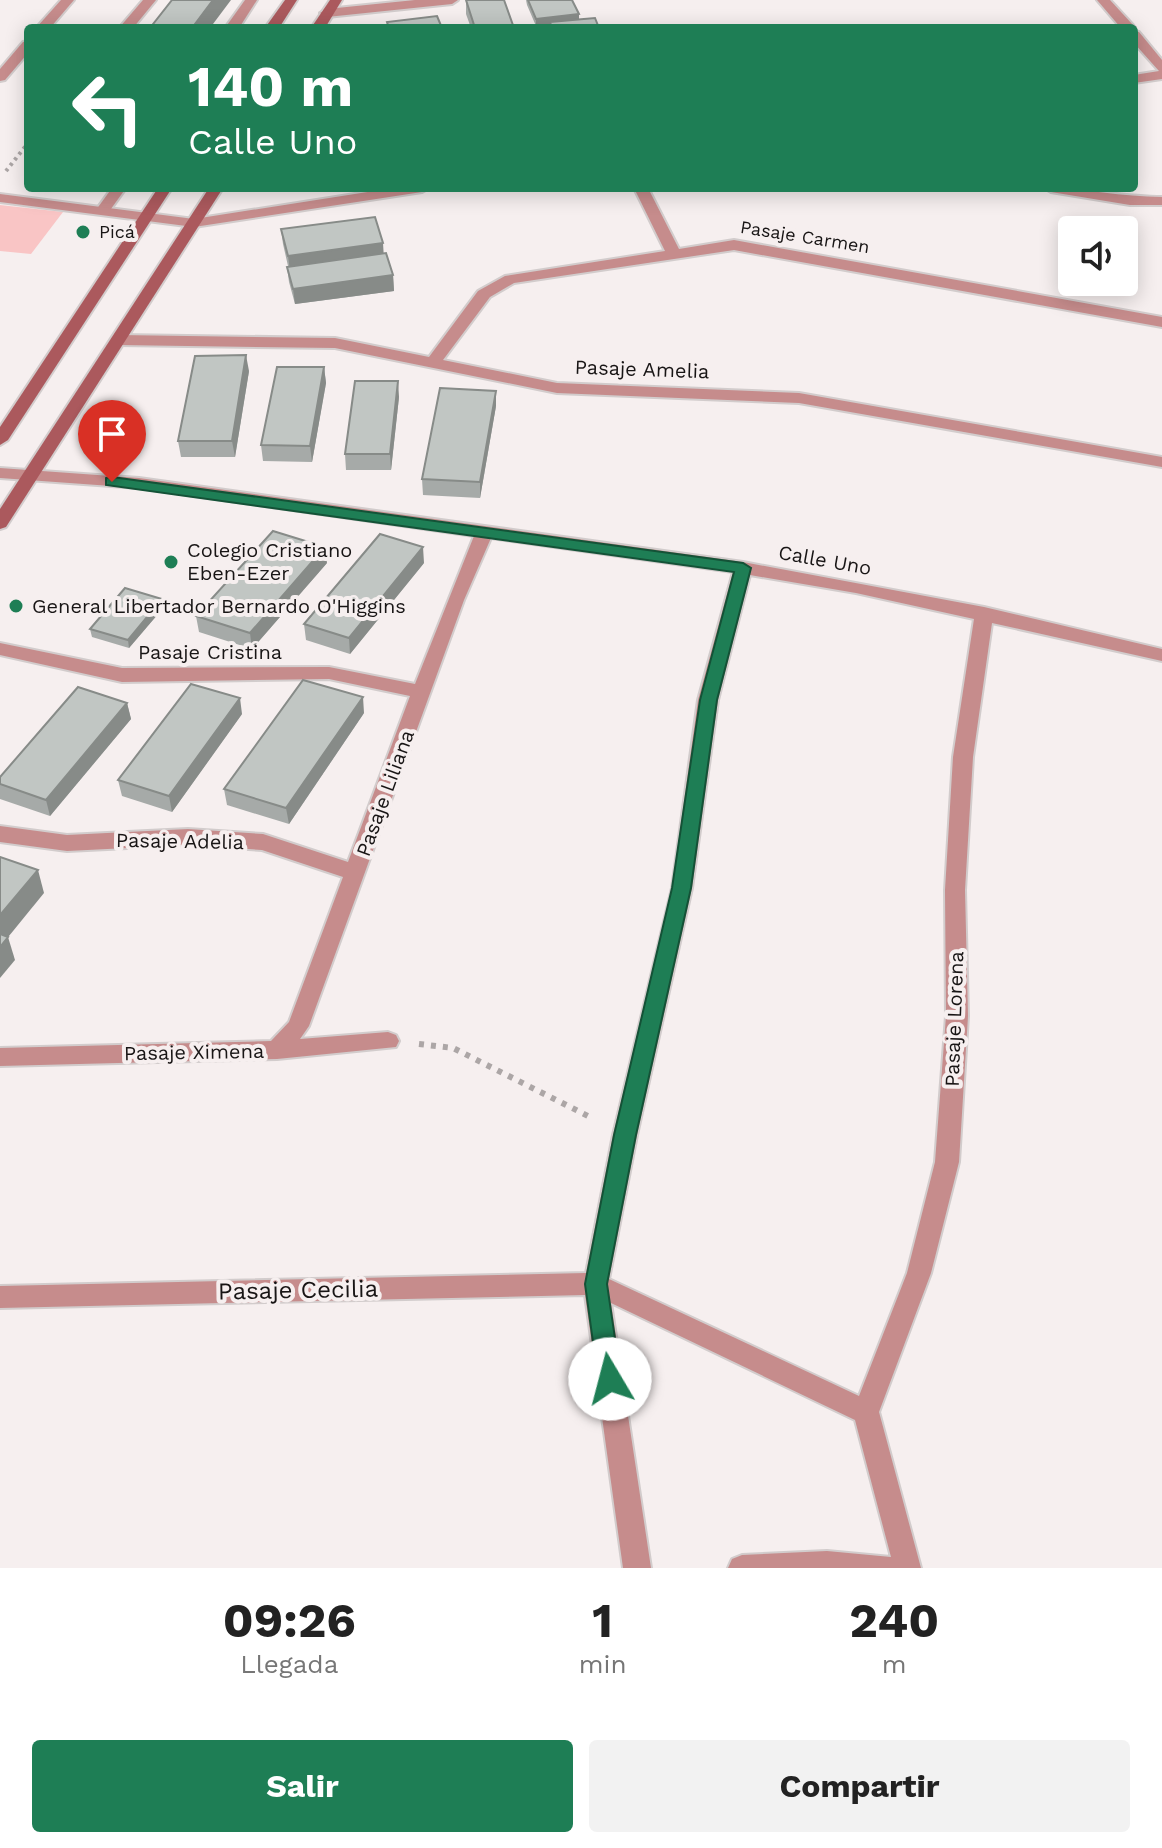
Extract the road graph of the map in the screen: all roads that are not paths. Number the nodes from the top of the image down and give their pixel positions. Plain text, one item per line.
1 (68, 0) edge
2 (150, 0) edge
3 (251, 0) edge
4 (291, 0) edge
5 (336, 0) edge
6 (452, 0) edge
7 (1103, 0) edge
8 (327, 13) junction
9 (47, 24) edge
10 (129, 24) edge
11 (235, 24) edge
12 (275, 24) edge
13 (320, 24) edge
14 (1124, 24) edge
15 (1138, 40) edge
16 (24, 50) edge
17 (1162, 68) edge
18 (1162, 75) edge
19 (0, 77) edge
20 (1138, 78) edge
21 (116, 192) edge
22 (162, 192) edge
23 (213, 192) edge
24 (396, 192) edge
25 (643, 192) edge
26 (1075, 192) edge
27 (0, 198) edge
28 (1162, 201) edge
29 (103, 210) junction
30 (147, 216) junction
31 (194, 223) junction
32 (674, 253) junction
33 (1162, 322) edge
34 (119, 340) junction
35 (432, 364) junction
36 (0, 440) edge
37 (1162, 462) edge
38 (0, 473) edge
39 (30, 477) junction
40 (0, 523) edge
41 (485, 531) junction
42 (743, 568) junction
43 (984, 613) junction
44 (0, 649) edge
45 (1162, 655) edge
46 (422, 692) junction
47 (0, 834) edge
48 (356, 873) junction
49 (388, 1041) road end
50 (277, 1050) junction
51 (0, 1057) edge
52 (596, 1284) junction
53 (0, 1297) edge
54 (866, 1412) junction
55 (637, 1568) edge
56 (742, 1568) edge
57 (885, 1568) edge
58 (907, 1568) edge

1 - 9 street
2 - 10 street
3 - 11 street
4 - 12 main road
5 - 8 main road
6 - 8 street
7 - 14 street
8 - 13 main road
15 - 17 street
16 - 19 street
18 - 20 street
21 - 29 street
22 - 30 main road
23 - 31 main road
24 - 31 street
25 - 32 street
26 - 28 street
27 - 29 street
29 - 30 street
30 - 31 street
30 - 36 main road
31 - 34 main road
32 - 33 street, Pasaje Carmen
32 - 35 street, Pasaje Carmen
34 - 35 street, Pasaje Amelia
34 - 39 main road
35 - 37 street, Pasaje Amelia
38 - 39 street, Calle Uno
39 - 40 main road
39 - 41 street, Calle Uno
41 - 42 street, Calle Uno
41 - 46 street, Pasaje Liliana
42 - 43 street, Calle Uno
42 - 52 street
43 - 45 street, Calle Uno
43 - 54 street, Pasaje Lorena
44 - 46 street, Pasaje Cristina
46 - 48 street, Pasaje Liliana
47 - 48 street, Pasaje Adelia
48 - 50 street, Pasaje Liliana
49 - 50 street, Pasaje Ximena
50 - 51 street, Pasaje Ximena
52 - 53 street, Pasaje Cecilia
52 - 54 street
52 - 55 street
54 - 58 street
56 - 57 street

